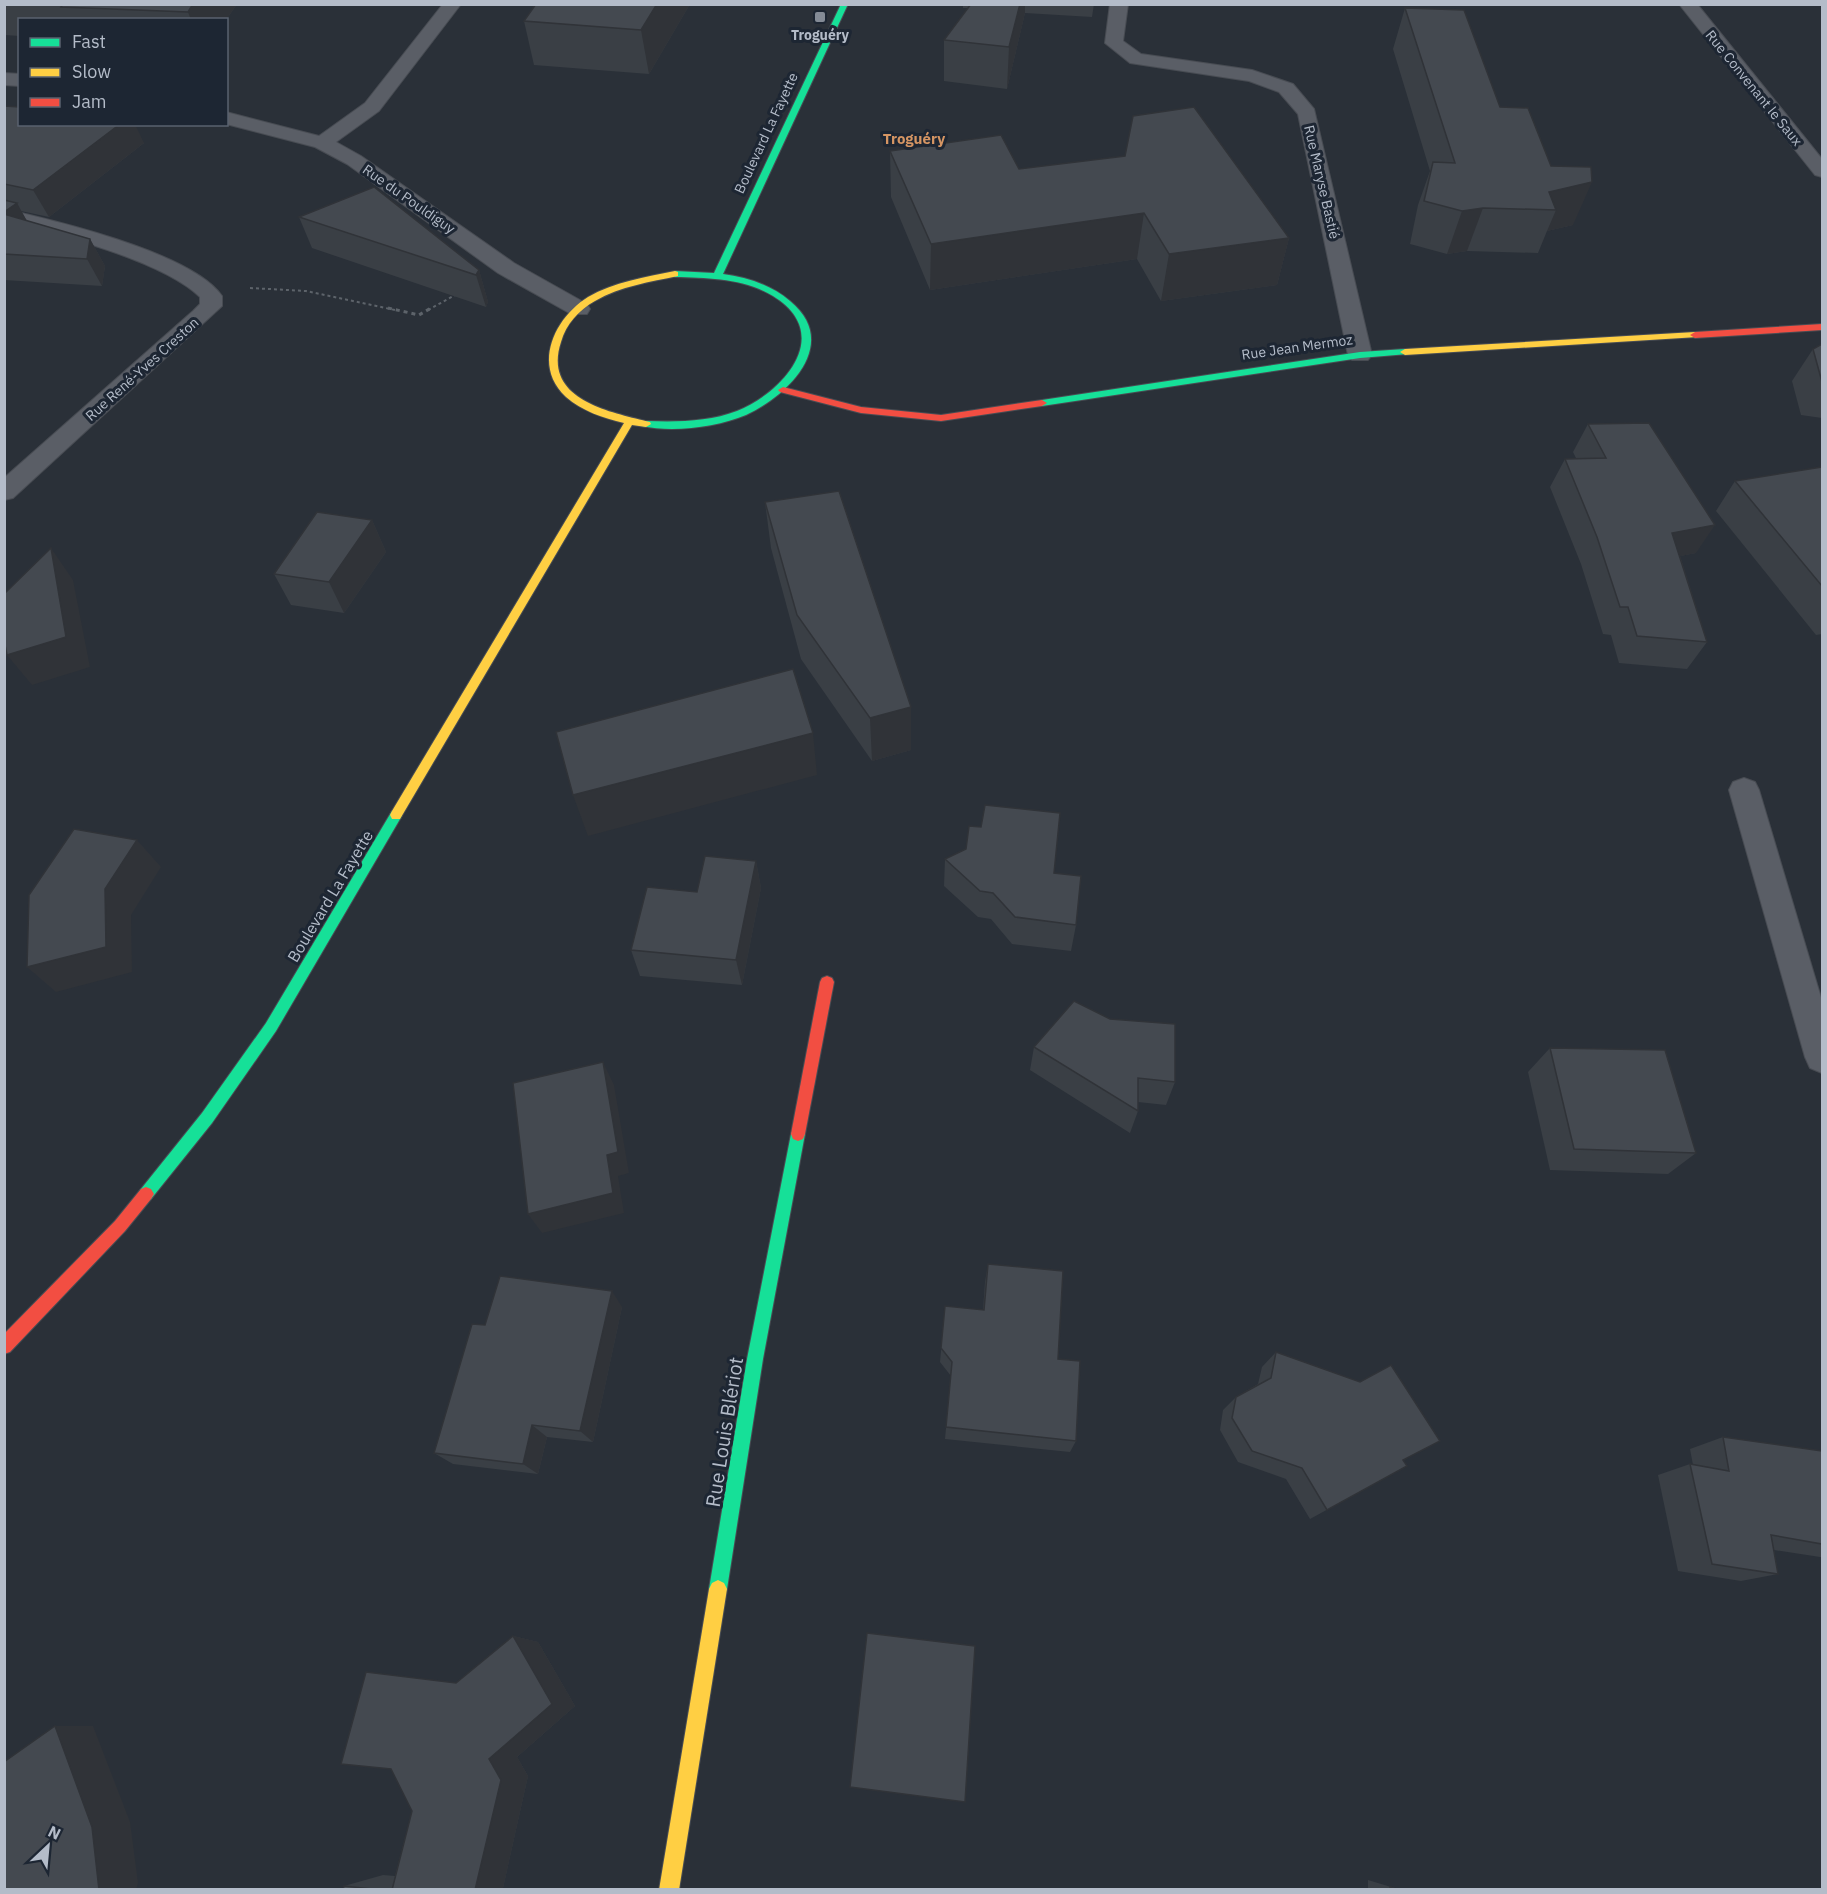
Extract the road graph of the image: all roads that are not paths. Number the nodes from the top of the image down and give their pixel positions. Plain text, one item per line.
1 (453, 4) edge
2 (845, 4) edge
3 (1119, 4) edge
4 (1687, 4) edge
5 (228, 119) edge
6 (322, 144) junction
7 (1822, 171) edge
8 (4, 215) edge
9 (718, 275) junction
10 (579, 309) junction
11 (1822, 327) edge
12 (1360, 355) junction
13 (783, 390) junction
14 (629, 423) junction
15 (4, 492) edge
16 (1744, 790) dead end
17 (826, 982) dead end
18 (1822, 1057) edge
19 (4, 1346) edge
20 (669, 1890) edge

1 - 6 street
2 - 9 main road, Boulevard La Fayette
3 - 12 street, Rue Maryse Bastié
4 - 7 street, Rue Convenant le Saux
5 - 6 street, Rue du Pouldiguy
6 - 10 street, Rue du Pouldiguy
8 - 15 street, Rue René-Yves Creston
9 - 10 main road
9 - 13 main road
10 - 14 main road
11 - 12 main road, Rue Jean Mermoz
12 - 13 main road, Rue Jean Mermoz
13 - 14 main road
14 - 19 main road, Boulevard La Fayette
16 - 18 street
17 - 20 main road, Rue Louis Blériot

